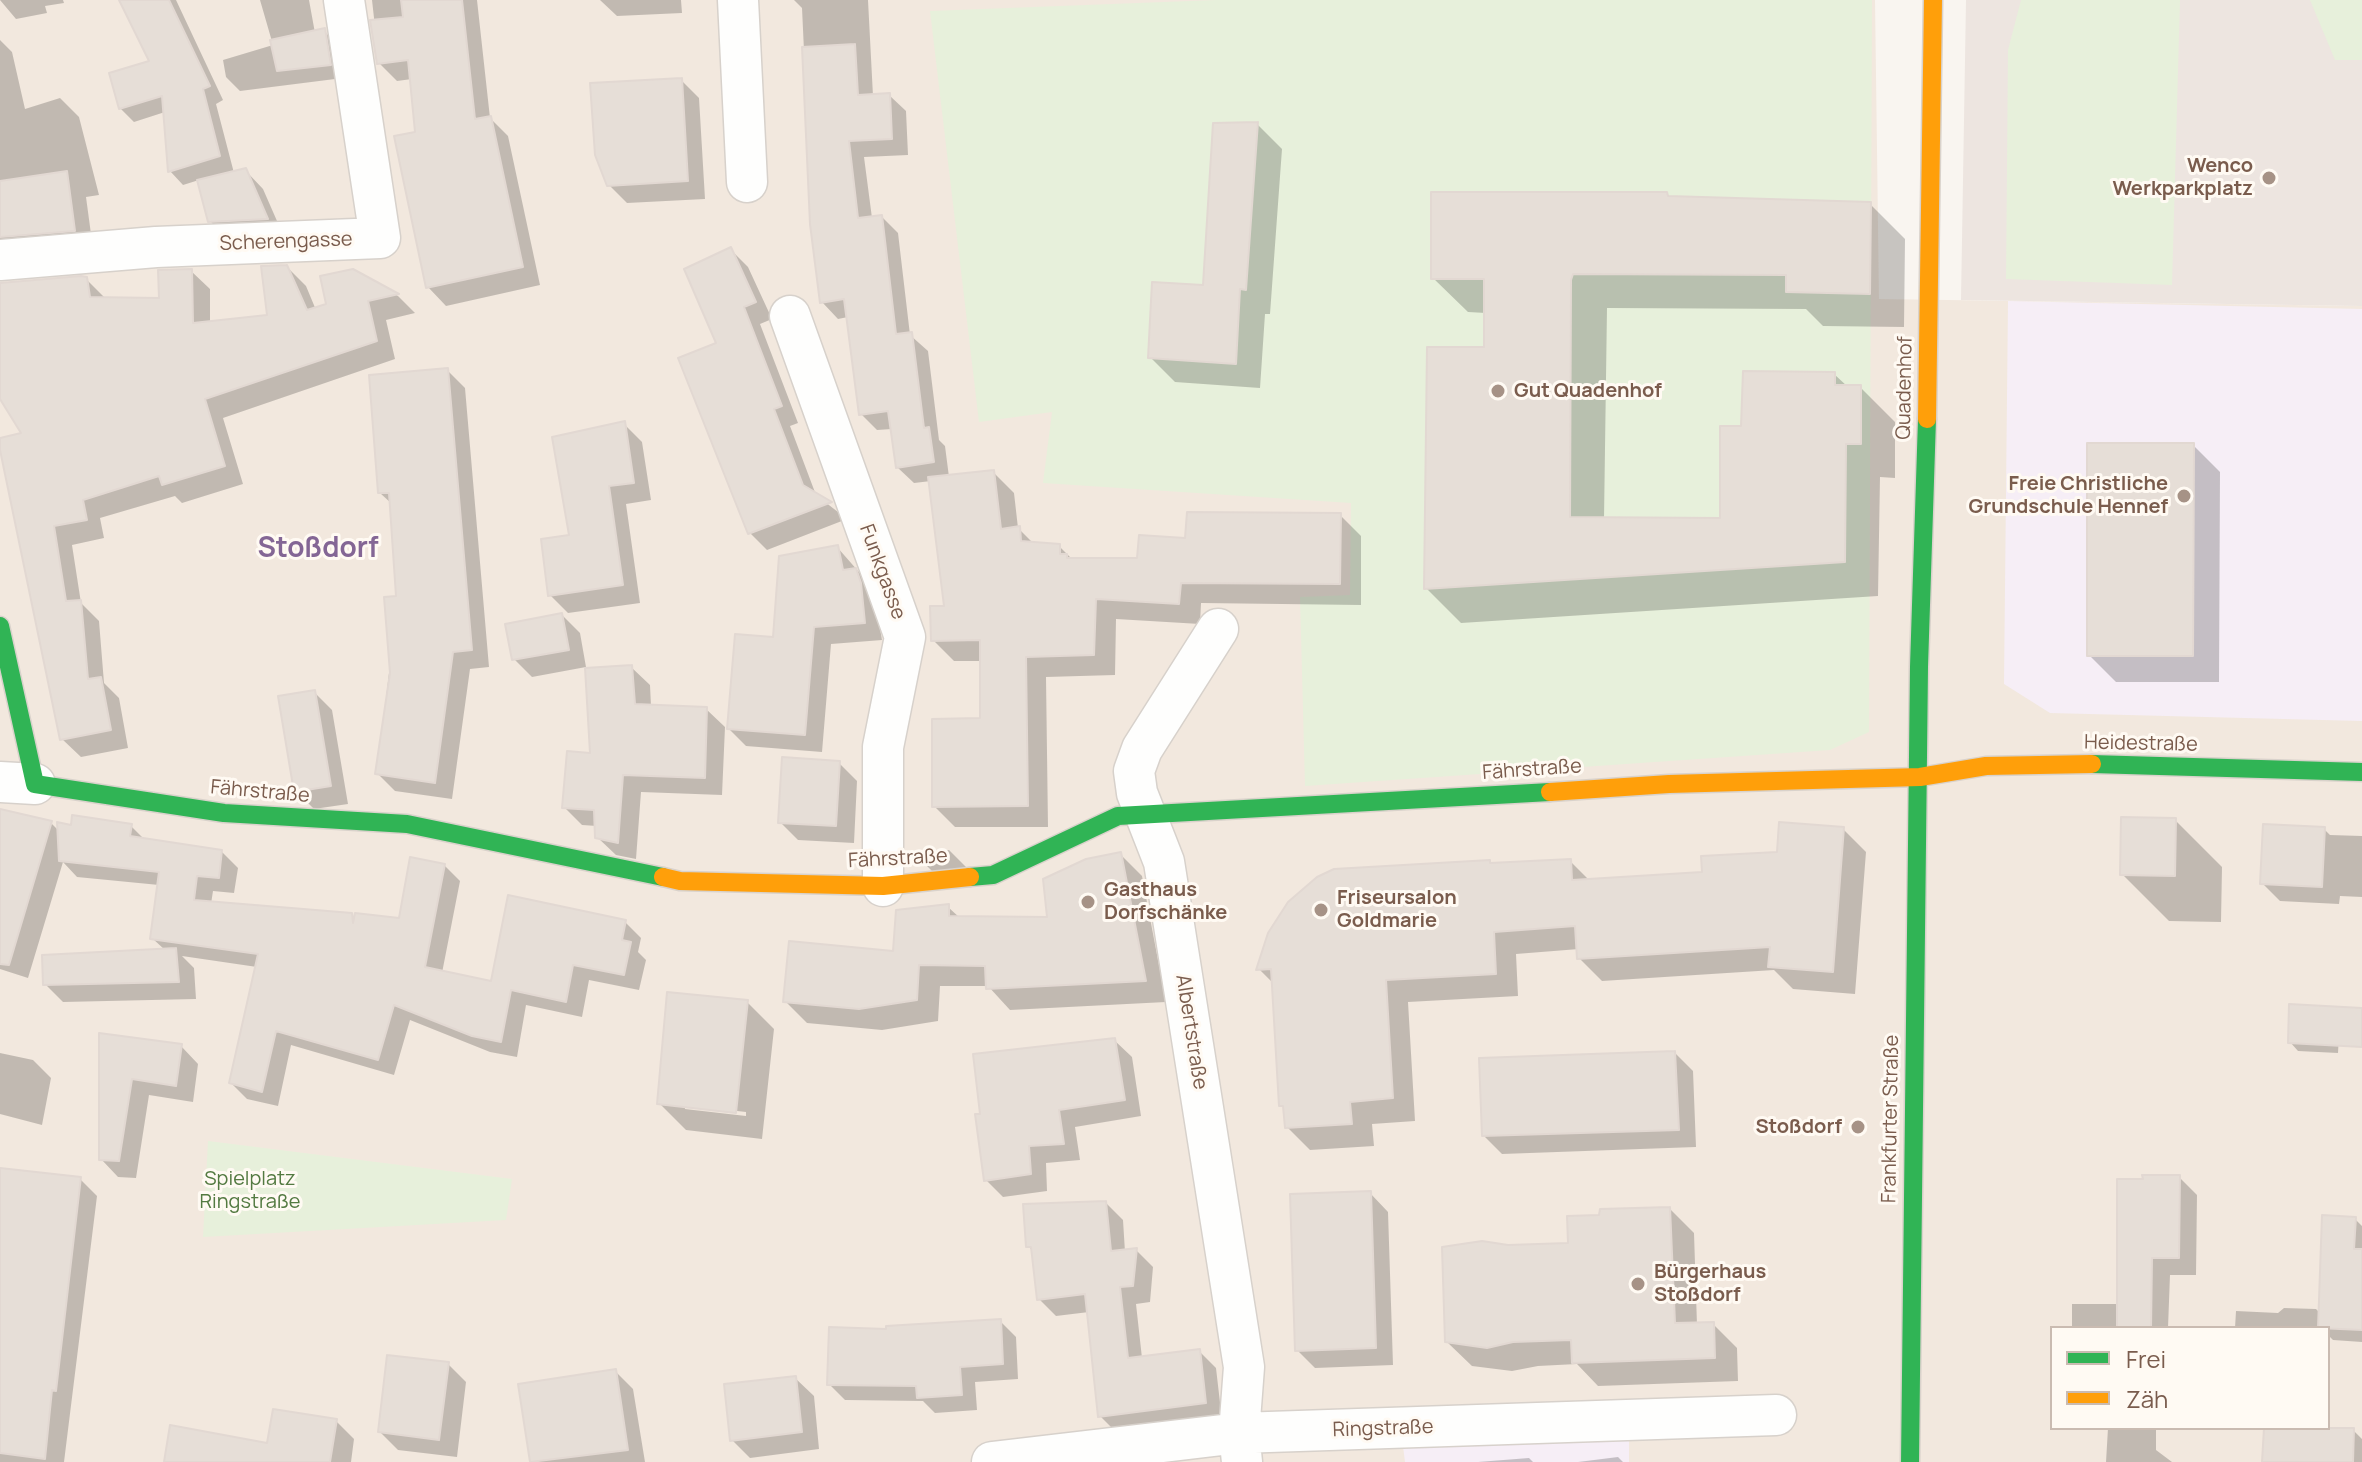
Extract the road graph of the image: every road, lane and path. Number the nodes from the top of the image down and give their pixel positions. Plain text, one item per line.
1 (344, 0) edge
2 (738, 0) edge
3 (1933, 0) edge
4 (747, 182) dead end
5 (0, 260) edge
6 (790, 316) dead end
7 (0, 626) edge
8 (1218, 629) dead end
9 (2362, 772) edge
10 (1920, 777) junction
11 (17, 783) edge
12 (1145, 814) junction
13 (883, 886) junction
14 (1776, 1415) dead end
15 (1241, 1448) edge
16 (992, 1462) edge
17 (1910, 1462) edge

1 - 5 street, Scherengasse
2 - 4 street
3 - 10 street, Quadenhof
6 - 13 street, Funkgasse
7 - 11 street, Fährstraße
8 - 12 street, Albertstraße
9 - 10 street, Heidestraße
10 - 12 street, Fährstraße
10 - 17 street, Frankfurter Straße
11 - 13 street, Fährstraße
12 - 13 street, Fährstraße
12 - 15 street, Albertstraße
14 - 15 street, Ringstraße
15 - 16 street, Ringstraße

